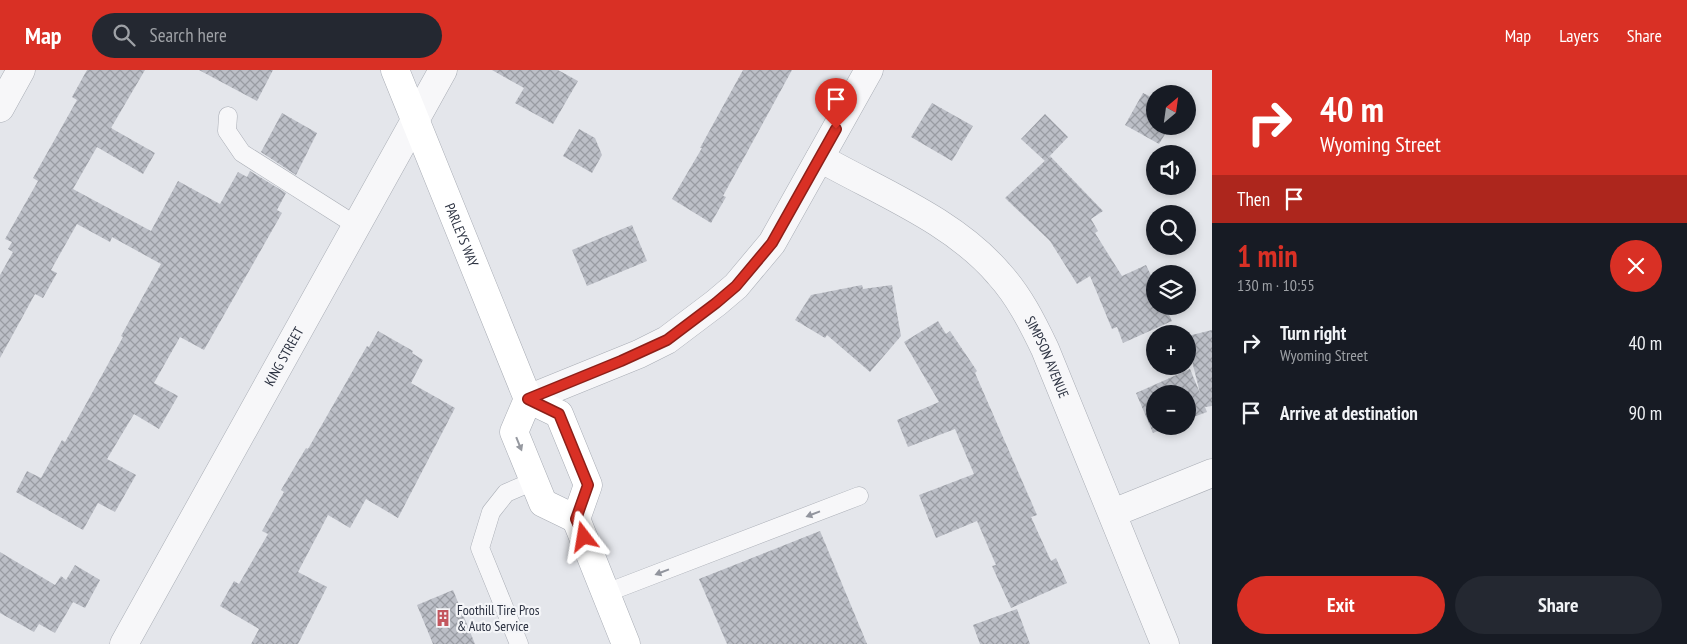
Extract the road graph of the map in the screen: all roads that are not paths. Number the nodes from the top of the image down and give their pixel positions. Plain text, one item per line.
1 (21, 70) edge
2 (395, 70) edge
3 (443, 70) edge
4 (869, 70) edge
5 (0, 108) edge
6 (228, 116) dead end
7 (415, 120) junction
8 (820, 158) junction
9 (357, 226) junction
10 (528, 399) junction
11 (1212, 473) edge
12 (534, 481) junction
13 (859, 496) dead end
14 (1113, 513) junction
15 (576, 519) junction
16 (606, 593) junction
17 (124, 644) edge
18 (519, 644) edge
19 (626, 644) edge
20 (1165, 644) edge

1 - 5 street
2 - 7 main road, PARLEYS WAY
3 - 7 street, KING STREET
4 - 8 street
6 - 9 lane
7 - 9 street, KING STREET
7 - 10 main road, PARLEYS WAY
8 - 10 street
8 - 14 street, SIMPSON AVENUE
9 - 17 street, KING STREET
10 -> 12 main road
10 - 15 main road
11 - 14 street
12 - 15 main road
12 - 18 lane
13 -> 16 lane
14 - 20 street, SIMPSON AVENUE
15 - 16 main road
16 - 19 main road

